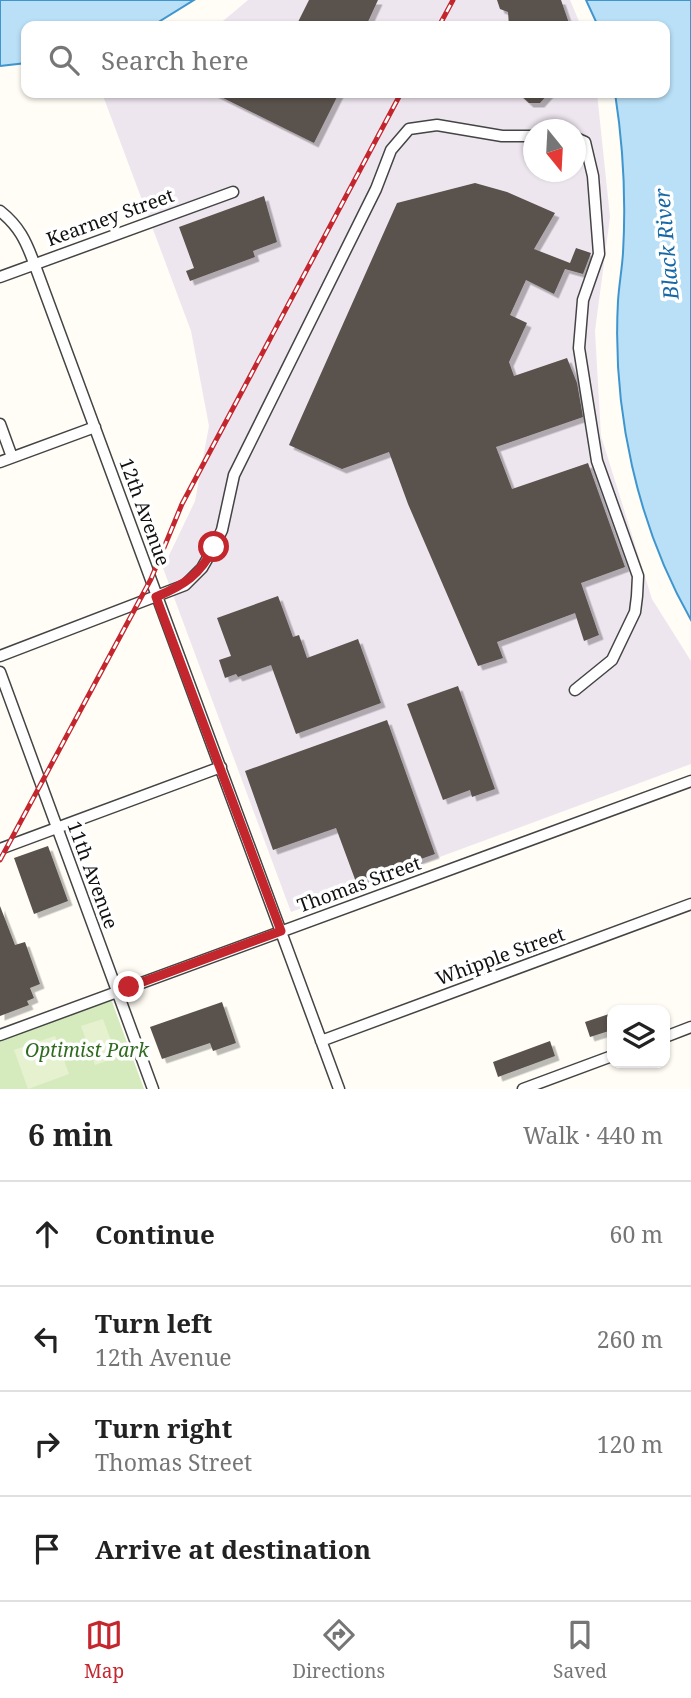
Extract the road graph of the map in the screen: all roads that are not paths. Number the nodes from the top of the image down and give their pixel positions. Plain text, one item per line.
1 (523, 136) edge
2 (586, 146) edge
3 (233, 191) dead end
4 (0, 211) edge
5 (34, 263) junction
6 (0, 277) edge
7 (0, 424) edge
8 (95, 427) junction
9 (12, 457) junction
10 (0, 462) edge
11 (156, 597) junction
12 (0, 656) edge
13 (0, 672) edge
14 (575, 690) dead end
15 (221, 767) junction
16 (691, 781) edge
17 (57, 828) junction
18 (0, 849) edge
19 (691, 904) edge
20 (281, 931) junction
21 (117, 991) junction
22 (691, 1027) edge
23 (0, 1035) edge
24 (670, 1035) edge
25 (321, 1041) junction
26 (607, 1058) edge
27 (153, 1089) edge
28 (339, 1089) edge
29 (523, 1089) edge

1 - 11 street
2 - 14 street
3 - 5 street, Kearney Street
4 - 5 street, 12th Avenue
5 - 6 street, Kearney Street
5 - 8 street, 12th Avenue
7 - 9 street
8 - 9 street
8 - 11 street, 12th Avenue
9 - 10 street
11 - 12 street
11 - 15 street, 12th Avenue
13 - 17 street, 11th Avenue
15 - 17 street
15 - 20 street, 12th Avenue
16 - 20 street, Thomas Street
17 - 18 street
17 - 21 street, 11th Avenue
19 - 25 street, Whipple Street
20 - 21 street, Thomas Street
20 - 25 street, 12th Avenue
21 - 23 street, Thomas Street
21 - 27 street, 11th Avenue
22 - 24 street
25 - 28 street, 12th Avenue
26 - 29 street

